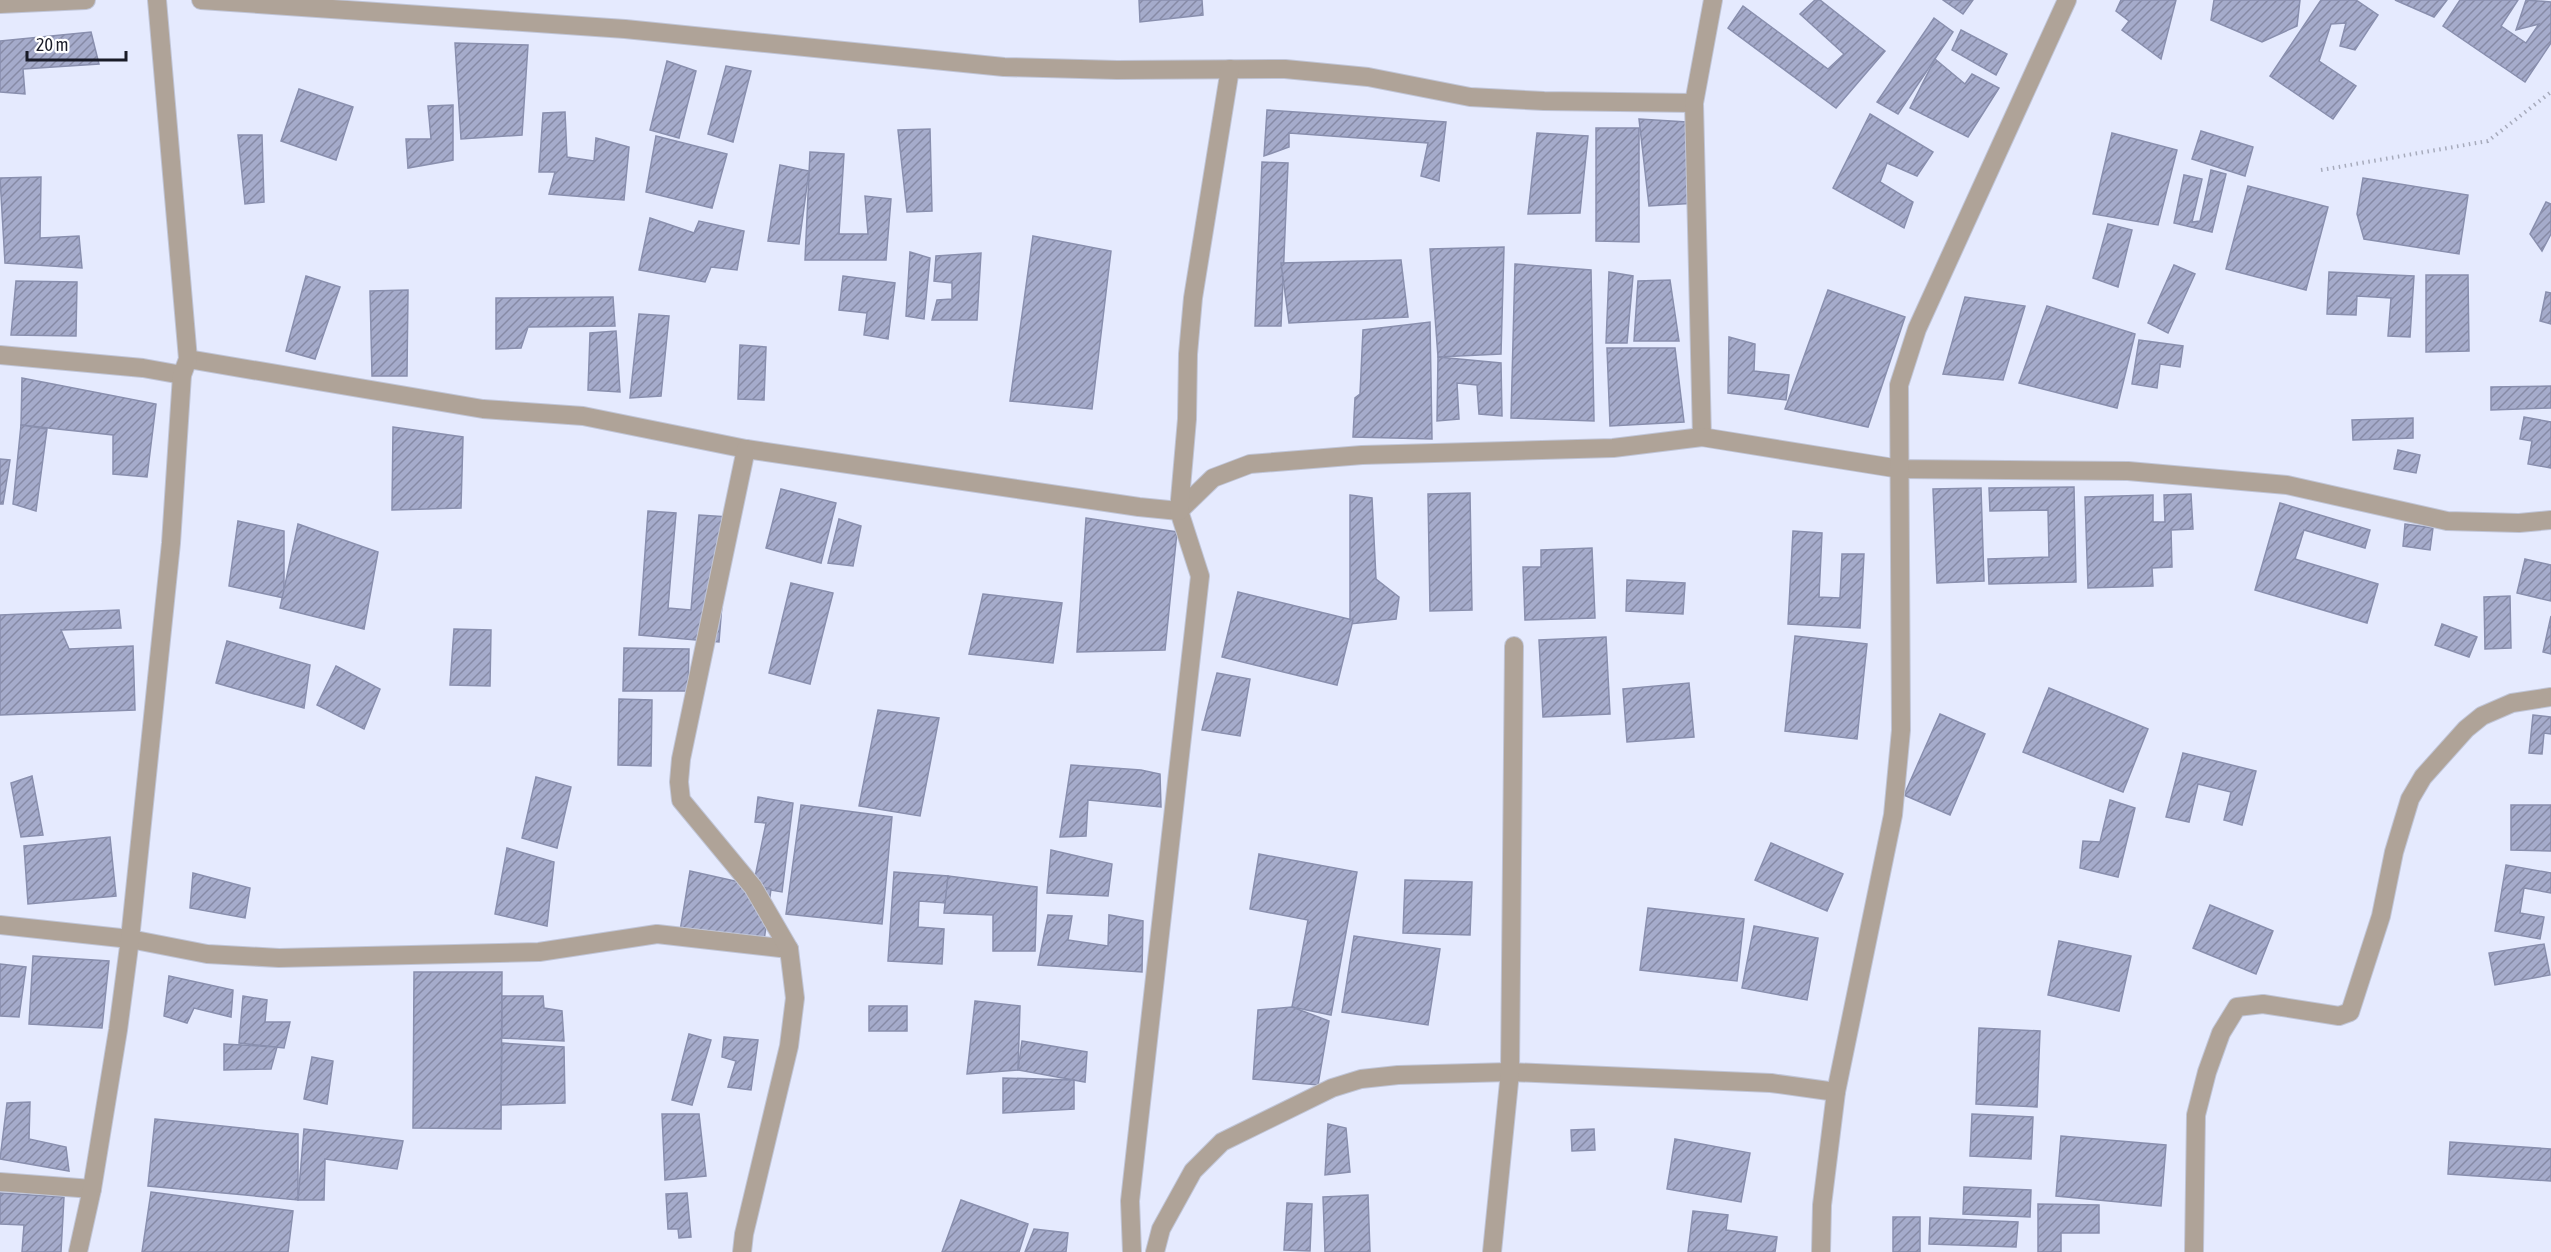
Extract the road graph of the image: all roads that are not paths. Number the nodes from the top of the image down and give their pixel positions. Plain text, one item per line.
1 (86, 0) edge
2 (158, 0) edge
3 (201, 0) edge
4 (1713, 0) edge
5 (2067, 0) edge
6 (0, 4) edge
7 (1230, 69) junction
8 (1694, 104) junction
9 (0, 355) edge
10 (185, 367) junction
11 (1701, 437) junction
12 (746, 449) junction
13 (1900, 469) junction
14 (1179, 511) junction
15 (2551, 520) edge
16 (1514, 646) dead end
17 (2551, 697) edge
18 (0, 925) edge
19 (130, 939) junction
20 (789, 949) junction
21 (1510, 1072) junction
22 (1836, 1092) junction
23 (0, 1182) edge
24 (92, 1190) junction
25 (78, 1252) edge
26 (742, 1252) edge
27 (1132, 1252) edge
28 (1155, 1252) edge
29 (1492, 1252) edge
30 (1821, 1252) edge
31 (2194, 1252) edge

1 - 6 street
2 - 10 street
3 - 7 street
4 - 8 street
5 - 13 street
7 - 8 street
7 - 14 street
8 - 11 street
9 - 10 street
10 - 12 street
10 - 19 street
11 - 13 street
11 - 14 street
12 - 14 street
12 - 20 street
13 - 15 street
13 - 22 street
14 - 27 street
16 - 21 street
17 - 31 street
18 - 19 street
19 - 20 street
19 - 24 street
20 - 26 street
21 - 22 street
21 - 28 street
21 - 29 street
22 - 30 street
23 - 24 street
24 - 25 street

